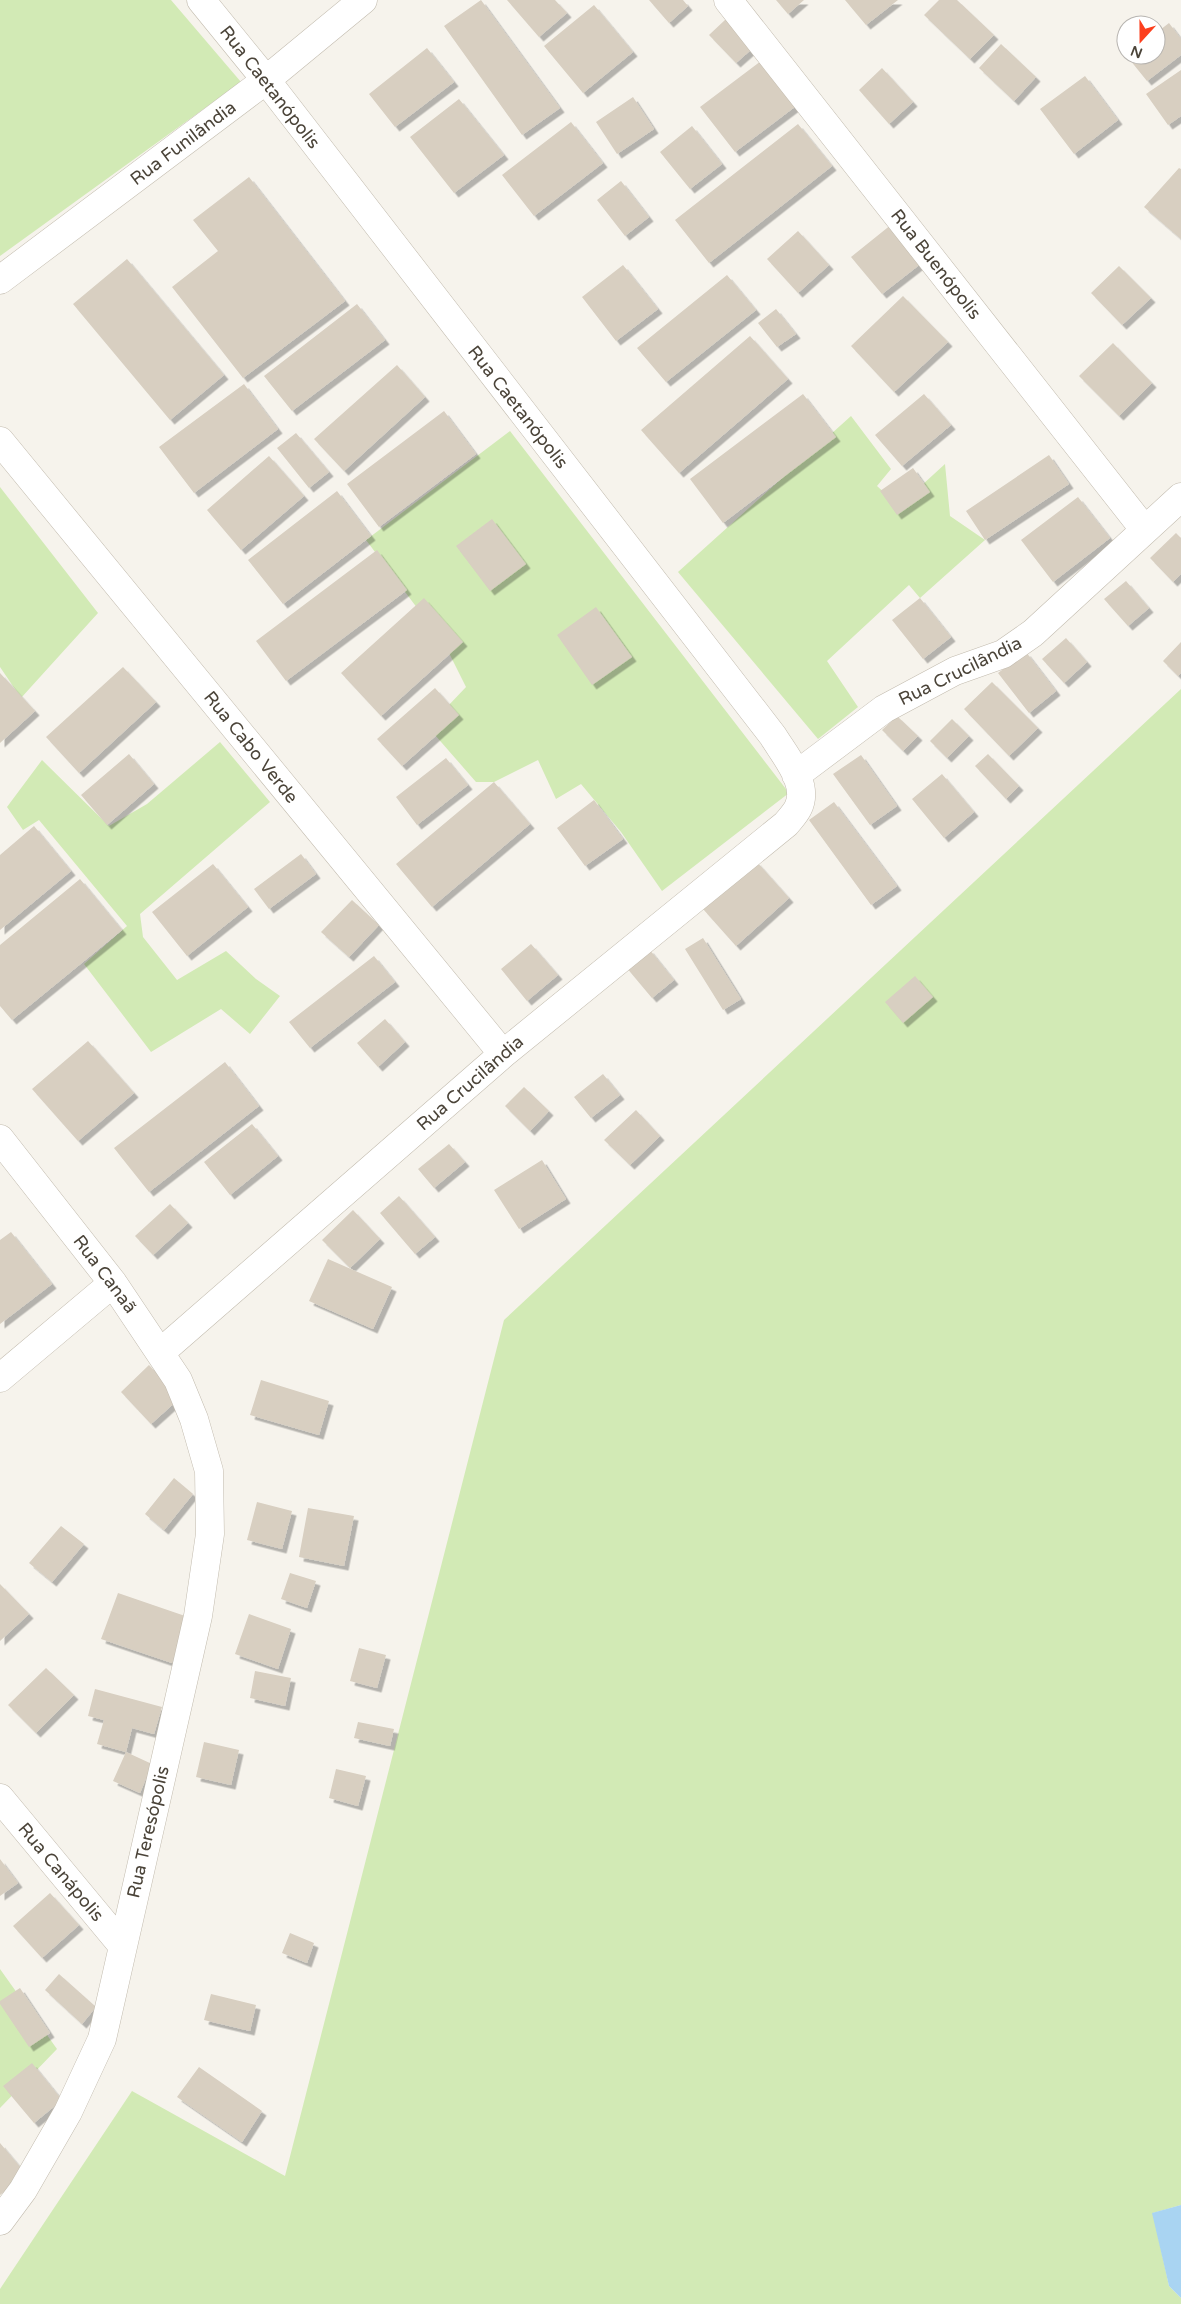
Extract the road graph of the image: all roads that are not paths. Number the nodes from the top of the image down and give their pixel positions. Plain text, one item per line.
1 (201, 0) edge
2 (363, 0) edge
3 (728, 0) edge
4 (266, 80) junction
5 (0, 280) edge
6 (0, 441) edge
7 (1181, 497) edge
8 (1144, 529) junction
9 (796, 775) junction
10 (786, 824) joint
11 (503, 1054) junction
12 (0, 1139) edge
13 (113, 1283) junction
14 (162, 1352) junction
15 (0, 1378) edge
16 (194, 1419) joint
17 (0, 1798) edge
18 (122, 1945) junction
19 (0, 2221) edge

1 - 4 street, Rua Caetanópolis
2 - 4 street, Rua Funilândia
3 - 8 street, Rua Buenópolis
4 - 5 street, Rua Funilândia
4 - 9 street, Rua Caetanópolis
6 - 11 street, Rua Cabo Verde
7 - 8 street, Rua Crucilândia
8 - 9 street, Rua Crucilândia
9 - 10 street, Rua Caetanópolis
10 - 11 street, Rua Crucilândia
11 - 14 street, Rua Crucilândia
12 - 13 street, Rua Canaã
13 - 14 street, Rua Canaã
13 - 15 street
14 - 16 street, Rua Canaã
16 - 18 street, Rua Teresópolis
17 - 18 street, Rua Canápolis
18 - 19 street, Rua Teresópolis

